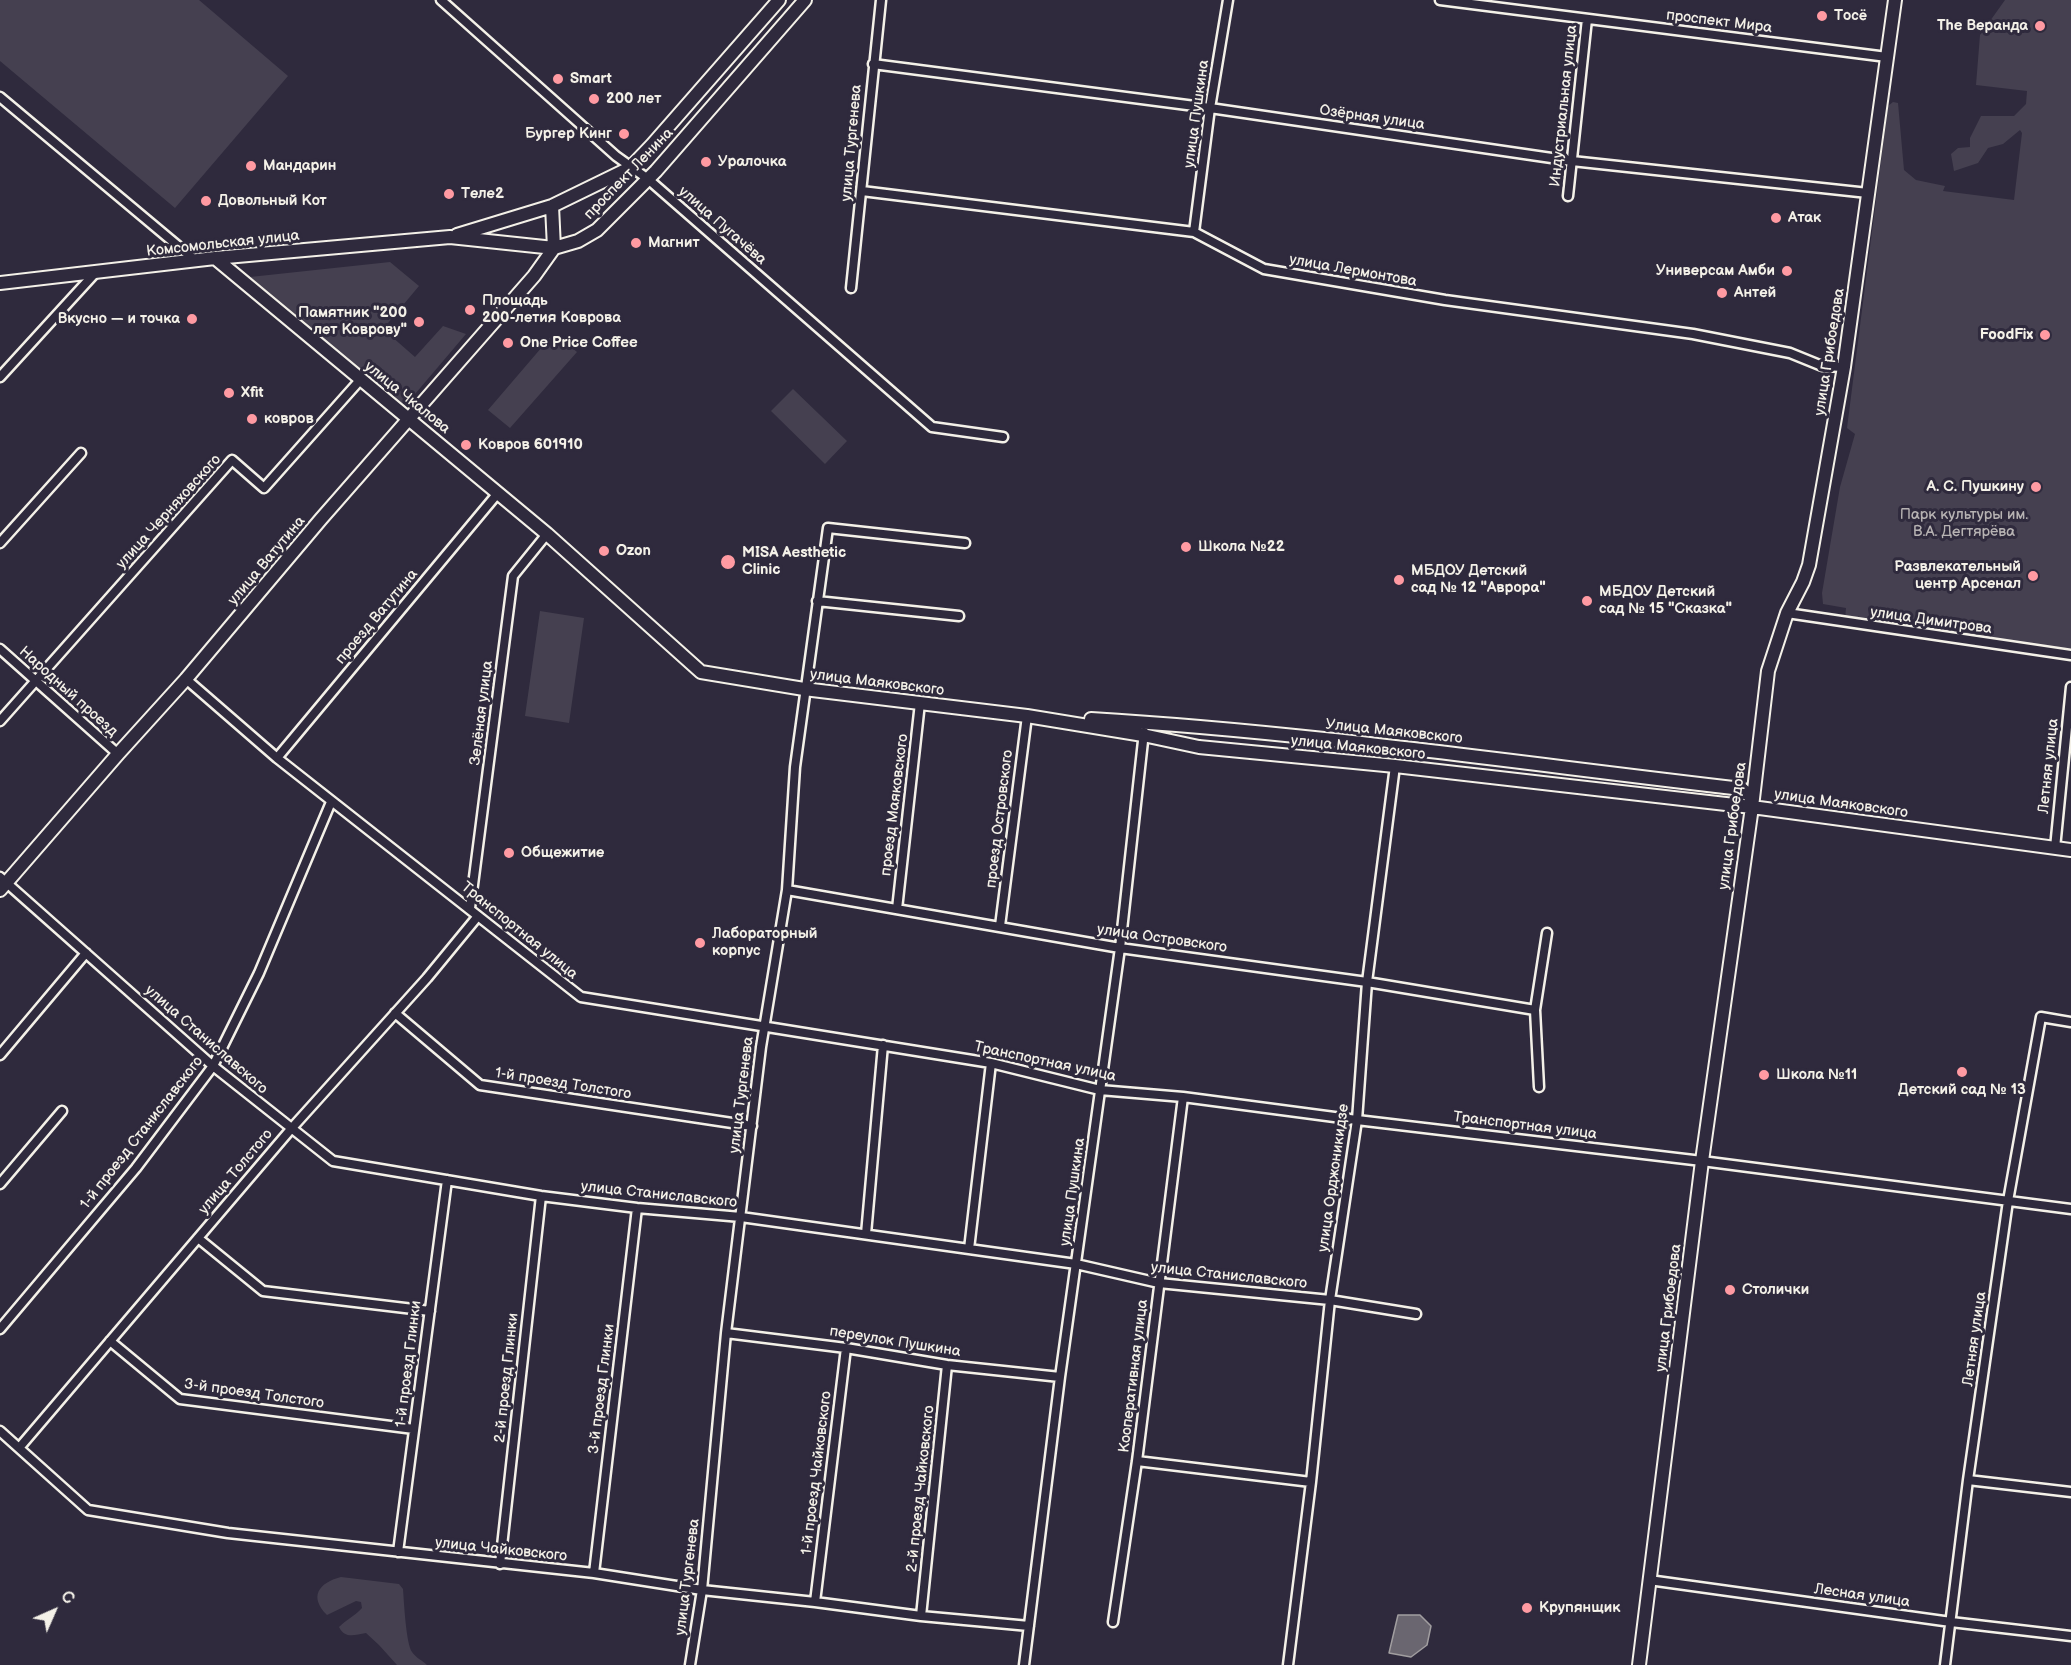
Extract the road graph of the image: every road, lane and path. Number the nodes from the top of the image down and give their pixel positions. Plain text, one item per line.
1 (441, 0) edge
2 (779, 0) edge
3 (805, 0) edge
4 (881, 0) edge
5 (1228, 0) edge
6 (1440, 0) edge
7 (1895, 0) edge
8 (1587, 19) junction
9 (1887, 57) junction
10 (873, 64) junction
11 (0, 97) edge
12 (1210, 108) junction
13 (1572, 161) junction
14 (630, 168) junction
15 (648, 179) junction
16 (862, 190) junction
17 (1868, 193) junction
18 (1568, 196) dead end
19 (552, 206) junction
20 (1194, 232) junction
21 (450, 237) junction
22 (554, 248) junction
23 (215, 258) junction
24 (196, 261) junction
25 (96, 272) junction
26 (0, 283) edge
27 (851, 288) dead end
28 (1844, 368) junction
29 (0, 377) edge
30 (361, 379) junction
31 (410, 419) junction
32 (1003, 437) dead end
33 (81, 453) dead end
34 (498, 493) junction
35 (547, 534) junction
36 (0, 543) edge
37 (965, 543) dead end
38 (817, 601) junction
39 (1787, 613) junction
40 (959, 616) dead end
41 (659, 633) joint
42 (0, 649) edge
43 (2071, 655) edge
44 (186, 679) junction
45 (35, 681) junction
46 (2071, 687) edge
47 (804, 689) junction
48 (920, 703) junction
49 (1027, 716) junction
50 (0, 721) edge
51 (1145, 729) junction
52 (118, 754) junction
53 (277, 758) junction
54 (1395, 766) junction
55 (331, 802) junction
56 (1752, 803) junction
57 (2055, 848) junction
58 (2071, 850) edge
59 (2, 883) edge
60 (787, 890) junction
61 (470, 908) junction
62 (897, 909) junction
63 (478, 916) junction
64 (1000, 926) junction
65 (1547, 933) dead end
66 (1120, 948) junction
67 (86, 953) junction
68 (1367, 982) junction
69 (1535, 1010) junction
70 (395, 1013) junction
71 (2071, 1022) edge
72 (765, 1026) junction
73 (883, 1045) junction
74 (0, 1055) edge
75 (991, 1063) junction
76 (213, 1066) junction
77 (1539, 1087) dead end
78 (1100, 1090) junction
79 (1183, 1097) junction
80 (62, 1111) dead end
81 (1357, 1120) junction
82 (752, 1126) junction
83 (291, 1129) junction
84 (1702, 1161) junction
85 (447, 1180) junction
86 (0, 1184) edge
87 (541, 1196) junction
88 (2008, 1201) junction
89 (638, 1208) junction
90 (2071, 1209) edge
91 (741, 1217) junction
92 (866, 1234) junction
93 (198, 1238) junction
94 (969, 1249) junction
95 (1076, 1264) junction
96 (1159, 1283) junction
97 (1330, 1300) junction
98 (430, 1311) junction
99 (1416, 1314) dead end
100 (0, 1329) edge
101 (726, 1333) junction
102 (110, 1341) junction
103 (846, 1348) junction
104 (947, 1365) junction
105 (1060, 1377) junction
106 (414, 1429) junction
107 (0, 1431) edge
108 (18, 1448) junction
109 (1137, 1461) junction
110 (1968, 1480) junction
111 (1311, 1482) junction
112 (2071, 1491) edge
113 (398, 1552) junction
114 (500, 1564) junction
115 (594, 1573) junction
116 (1649, 1580) junction
117 (702, 1590) junction
118 (815, 1602) junction
119 (921, 1616) junction
120 (1113, 1622) dead end
121 (1951, 1622) junction
122 (1029, 1626) junction
123 (2071, 1636) edge
124 (690, 1665) edge
125 (1024, 1665) edge
126 (1288, 1665) edge
127 (1639, 1665) edge
128 (1945, 1665) edge

1 - 14 street, улица Пугачёва
2 - 14 street, проспект Ленина
3 - 15 street, проспект Ленина
4 - 10 street, улица Тургенева
5 - 12 street, улица Пушкина
6 - 8 street, проспект Мира
7 - 9 street, улица Грибоедова
8 - 9 street, проспект Мира
8 - 13 street, Индустриальная улица
9 - 17 street, улица Грибоедова
10 - 12 street, Озёрная улица
10 - 16 street, улица Тургенева
11 - 24 street
12 - 13 street, Озёрная улица
12 - 20 street, улица Пушкина
13 - 17 street, Озёрная улица
13 - 18 street, Индустриальная улица
14 - 15 street, улица Пугачёва
14 - 19 street, проспект Ленина
15 - 22 street, проспект Ленина
15 - 32 street, улица Пугачёва
16 - 20 street, улица Лермонтова
16 - 27 street, улица Тургенева
17 - 28 street, улица Грибоедова
19 - 21 street, Комсомольская улица
19 - 22 street
20 - 28 street, улица Лермонтова
21 - 22 street, Комсомольская улица
21 - 23 street, Комсомольская улица
22 - 31 street, улица Ватутина
23 - 24 street, Комсомольская улица
23 - 30 street, улица Чкалова
24 - 25 street, Комсомольская улица
25 - 26 street, Комсомольская улица
25 - 29 street
28 - 39 street, улица Грибоедова
30 - 31 street, улица Чкалова
30 - 45 street, улица Черняховского
31 - 34 street, улица Чкалова
31 - 44 street, улица Ватутина
33 - 36 street
34 - 35 street, улица Чкалова
34 - 53 street, проезд Ватутина
35 - 41 street, улица Чкалова
35 - 61 street, Зелёная улица
37 - 38 street, улица Тургенева
38 - 40 street
38 - 47 street, улица Тургенева
39 - 43 street, улица Димитрова
39 - 56 street, улица Грибоедова
41 - 47 street, улица Маяковского
42 - 45 street, Народный проезд
44 - 52 street, улица Ватутина
44 - 53 street, Транспортная улица
45 - 50 street, улица Черняховского
45 - 52 street, Народный проезд
46 - 57 street, Летняя улица
47 - 48 street, улица Маяковского
47 - 60 street, улица Тургенева
48 - 49 street, улица Маяковского
48 - 62 street, проезд Маяковского
49 - 51 street, улица Маяковского
49 - 64 street, проезд Островского
51 - 54 street, улица Маяковского
51 - 56 street, Улица Маяковского
51 - 66 street, улица Пушкина
52 - 59 street, улица Ватутина
53 - 55 street, Транспортная улица
54 - 56 street, улица Маяковского
54 - 68 street, улица Орджоникидзе
55 - 61 street, Транспортная улица
55 - 76 street, 1-й проезд Станиславского
56 - 57 street, улица Маяковского
56 - 84 street, улица Грибоедова
57 - 58 street, улица Маяковского
59 - 67 street, улица Станиславского
60 - 62 street, улица Островского
60 - 72 street, улица Тургенева
61 - 63 street, Транспортная улица
62 - 64 street, улица Островского
63 - 70 street, улица Толстого
63 - 72 street, Транспортная улица
64 - 66 street, улица Островского
65 - 69 street
66 - 68 street, улица Островского
66 - 78 street, улица Пушкина
67 - 74 street
67 - 76 street, улица Станиславского
68 - 69 street, улица Островского
68 - 81 street, улица Орджоникидзе
69 - 77 street
70 - 82 street, 1-й проезд Толстого
70 - 83 street, улица Толстого
71 - 88 street, Летняя улица
72 - 73 street, Транспортная улица
72 - 82 street, улица Тургенева
73 - 75 street, Транспортная улица
73 - 92 street
75 - 78 street, Транспортная улица
75 - 94 street
76 - 83 street, улица Станиславского
76 - 100 street, 1-й проезд Станиславского
78 - 79 street, Транспортная улица
78 - 95 street, улица Пушкина
79 - 81 street, Транспортная улица
79 - 96 street, Кооперативная улица
80 - 86 street
81 - 84 street, Транспортная улица
81 - 97 street, улица Орджоникидзе
82 - 91 street, улица Тургенева
83 - 85 street, улица Станиславского
83 - 93 street, улица Толстого
84 - 88 street, Транспортная улица
84 - 116 street, улица Грибоедова
85 - 87 street, улица Станиславского
85 - 98 street, 1-й проезд Глинки
87 - 89 street, улица Станиславского
87 - 114 street, 2-й проезд Глинки
88 - 90 street, Транспортная улица
88 - 110 street, Летняя улица
89 - 91 street, улица Станиславского
89 - 115 street, 3-й проезд Глинки
91 - 92 street, улица Станиславского
91 - 101 street, улица Тургенева
92 - 94 street, улица Станиславского
93 - 98 street
93 - 102 street, улица Толстого
94 - 95 street, улица Станиславского
95 - 96 street, улица Станиславского
95 - 105 street, улица Пушкина
96 - 97 street, улица Станиславского
96 - 109 street, Кооперативная улица
97 - 99 street, улица Станиславского
97 - 111 street, улица Орджоникидзе
98 - 106 street, 1-й проезд Глинки
101 - 103 street, переулок Пушкина
101 - 117 street, улица Тургенева
102 - 106 street, 3-й проезд Толстого
102 - 108 street, улица Толстого
103 - 104 street, переулок Пушкина
103 - 118 street, 1-й проезд Чайковского
104 - 105 street, переулок Пушкина
104 - 119 street, 2-й проезд Чайковского
105 - 122 street, улица Пушкина
106 - 113 street, 1-й проезд Глинки
107 - 108 street, улица Чайковского
108 - 113 street, улица Чайковского
109 - 111 street
109 - 120 street, Кооперативная улица
110 - 112 street
110 - 121 street, Летняя улица
111 - 126 street, улица Орджоникидзе
113 - 114 street, улица Чайковского
114 - 115 street, улица Чайковского
115 - 117 street, улица Чайковского
116 - 121 street, Лесная улица
116 - 127 street, улица Грибоедова
117 - 118 street, улица Чайковского
117 - 124 street, улица Тургенева
118 - 119 street, улица Чайковского
119 - 122 street, улица Чайковского
121 - 123 street, Лесная улица
121 - 128 street, Летняя улица
122 - 125 street, улица Пушкина

